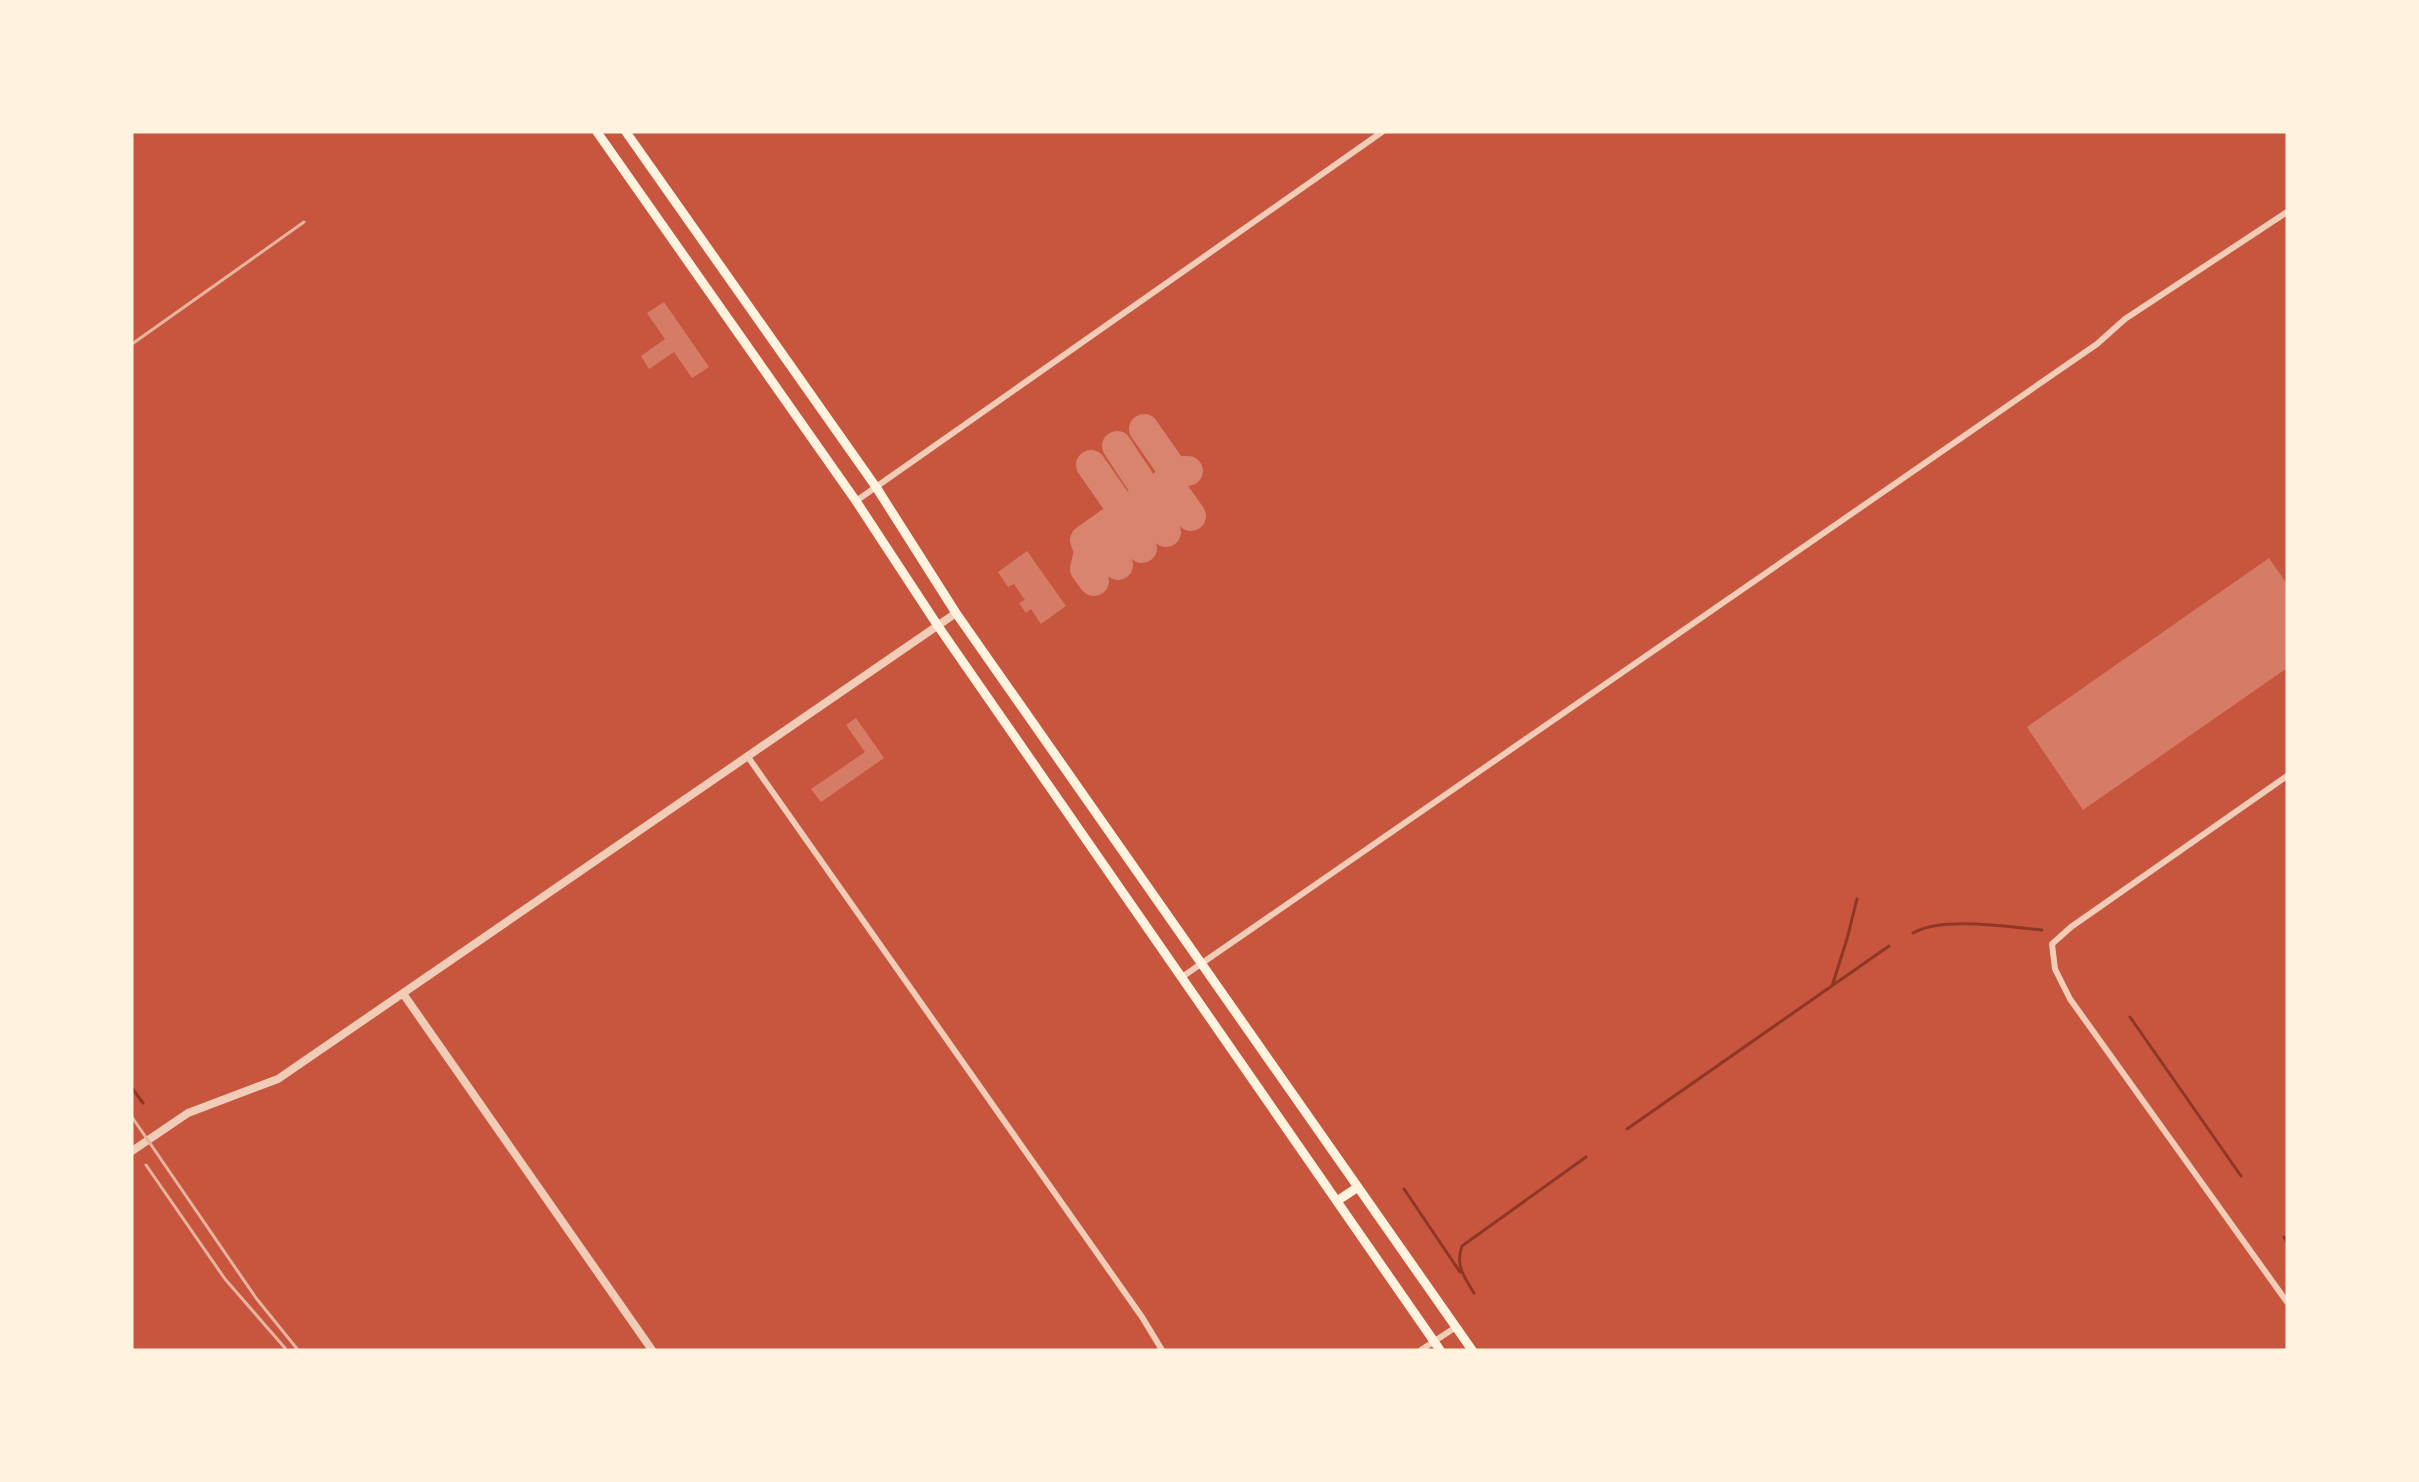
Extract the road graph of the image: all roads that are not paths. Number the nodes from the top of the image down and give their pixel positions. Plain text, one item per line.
1 (597, 132) edge
2 (626, 132) edge
3 (1382, 132) edge
4 (2287, 212) edge
5 (876, 487) junction
6 (856, 501) junction
7 (956, 613) junction
8 (938, 626) junction
9 (748, 757) junction
10 (2287, 776) edge
11 (1200, 964) junction
12 (1182, 977) junction
13 (404, 995) junction
14 (132, 1151) edge
15 (1358, 1187) junction
16 (1337, 1201) junction
17 (2287, 1302) edge
18 (1456, 1327) junction
19 (1434, 1341) junction
20 (652, 1350) edge
21 (1162, 1350) edge
22 (1421, 1350) edge
23 (1440, 1350) edge
24 (1472, 1350) edge

1 - 6 main road
2 - 5 main road
3 - 5 street
4 - 11 street
5 - 6 street
5 - 7 main road
6 - 8 main road
7 - 8 street
7 - 11 main road
8 - 9 street
8 - 12 main road
9 - 13 street
9 - 21 street
10 - 17 street
11 - 12 street
11 - 15 main road
12 - 16 main road
13 - 14 street
13 - 20 street
15 - 16 main road
15 - 18 main road
16 - 19 main road
18 - 19 street
18 - 24 main road
19 - 22 street
19 - 23 main road

